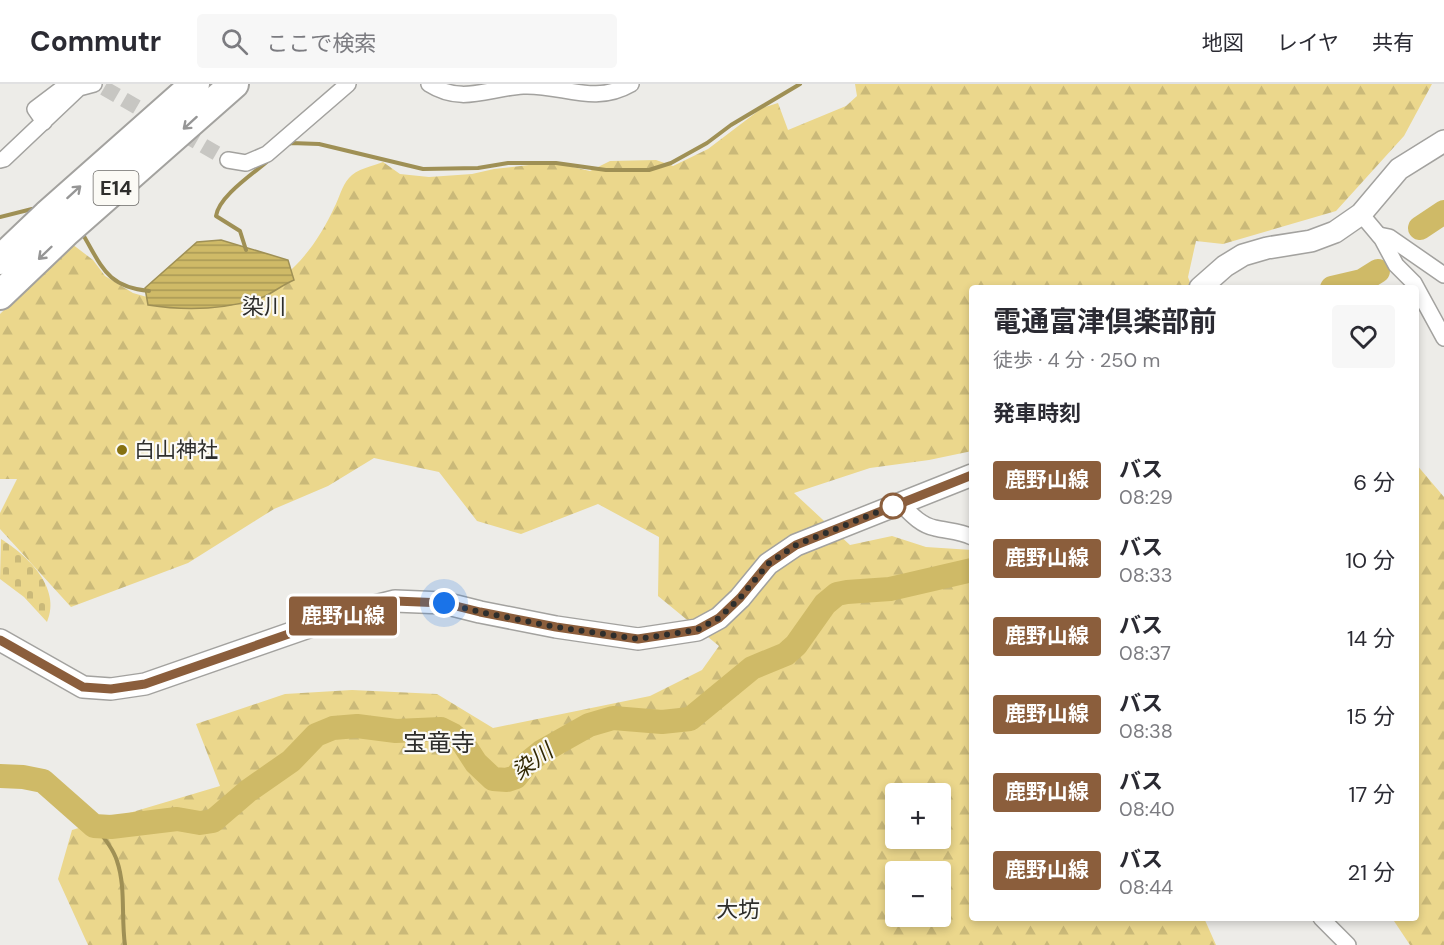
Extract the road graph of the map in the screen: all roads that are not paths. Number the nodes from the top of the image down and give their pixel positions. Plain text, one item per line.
1 (68, 84) edge
2 (195, 84) edge
3 (234, 84) edge
4 (348, 84) edge
5 (429, 84) edge
6 (631, 84) edge
7 (98, 85) edge
8 (44, 122) junction
9 (1444, 141) edge
10 (0, 160) edge
11 (228, 160) tunnel mouth
12 (1361, 214) junction
13 (1379, 235) junction
14 (0, 260) edge
15 (1444, 275) edge
16 (1203, 285) edge
17 (1415, 285) edge
18 (1419, 293) edge
19 (0, 295) edge
20 (1444, 338) edge
21 (969, 476) edge
22 (900, 503) junction
23 (969, 536) edge
24 (0, 640) edge
25 (1324, 921) edge
26 (1348, 945) edge

1 - 8 street
14 -> 2 highway, E14
3 -> 19 highway, E14
4 - 11 street
5 - 6 street
7 - 8 street
8 - 10 street
9 - 12 main road
12 - 13 street
12 - 16 main road
13 - 15 street
13 - 17 street
18 - 20 street
21 - 22 main road
22 - 23 street
22 - 24 main road
25 - 26 street

